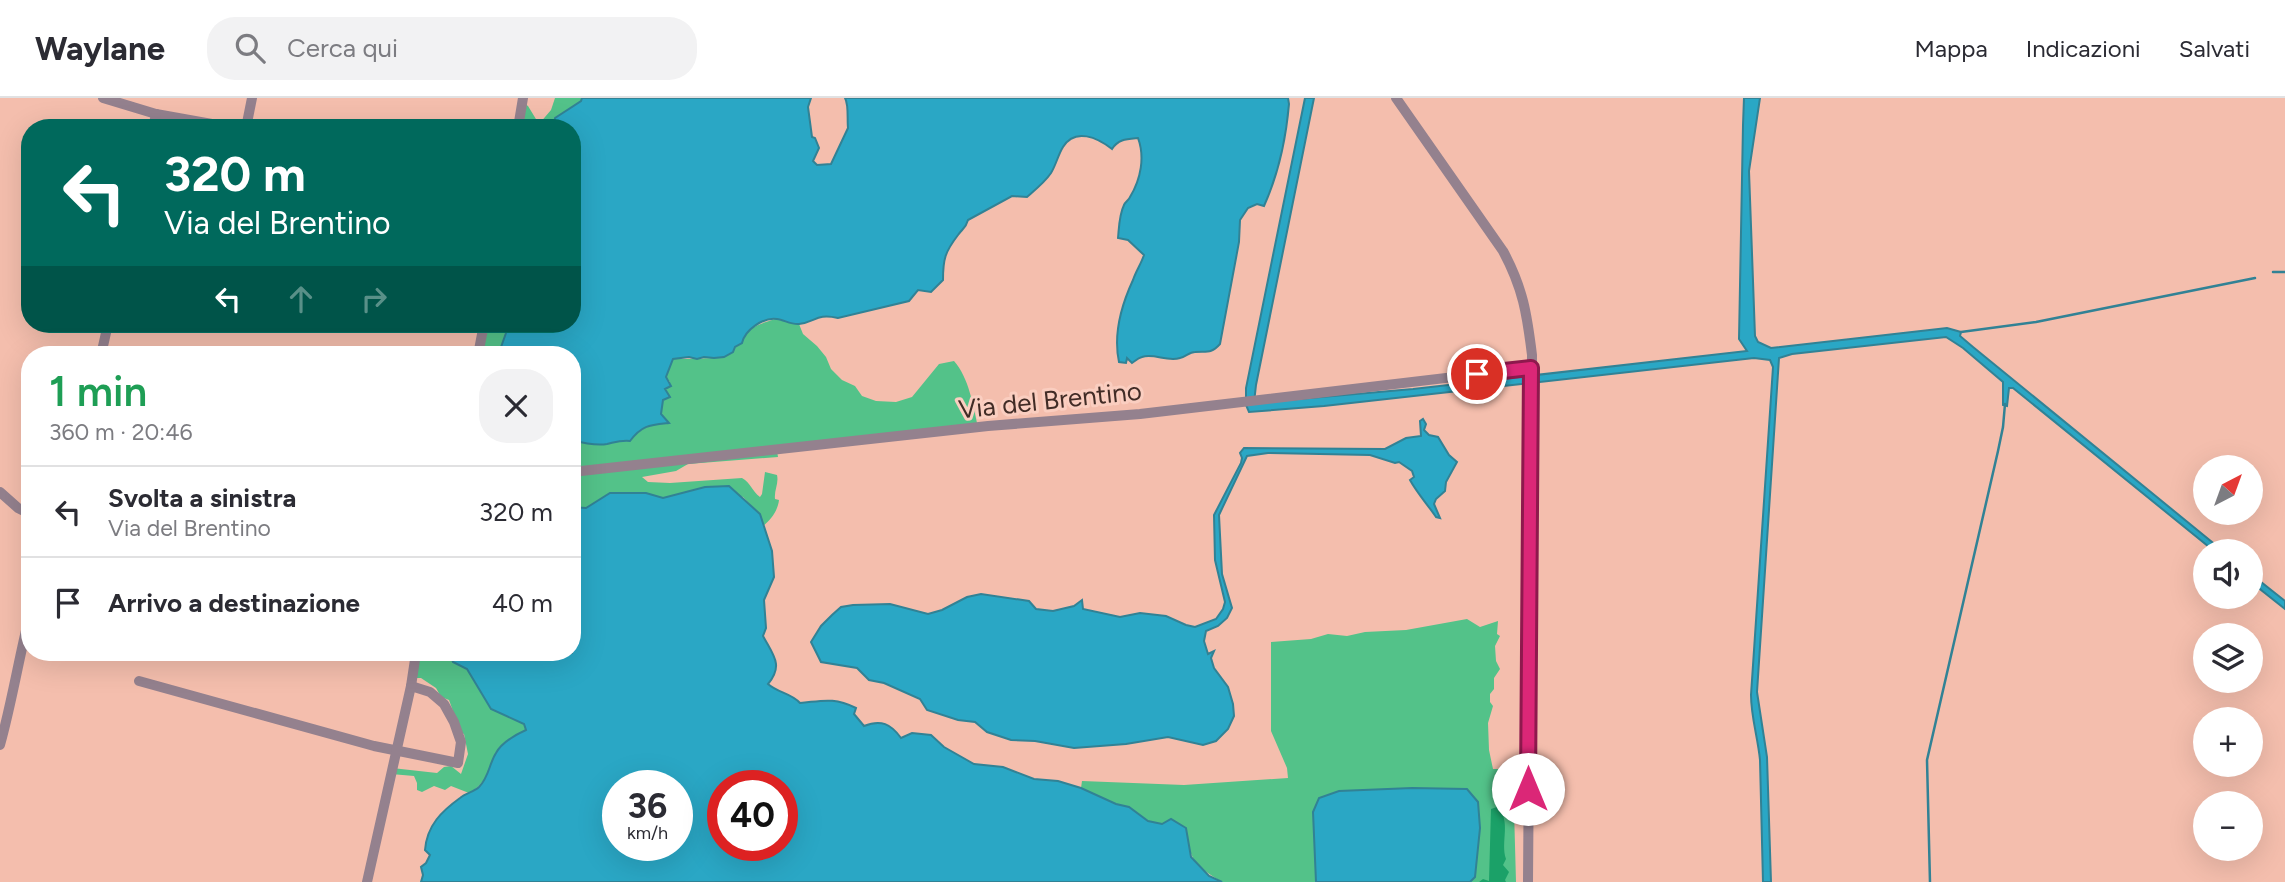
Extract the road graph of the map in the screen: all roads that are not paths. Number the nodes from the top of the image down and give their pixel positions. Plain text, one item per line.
1 (252, 98) edge
2 (523, 98) edge
3 (1396, 98) edge
4 (110, 99) edge
5 (156, 114) junction
6 (155, 119) edge
7 (184, 119) edge
8 (248, 119) edge
9 (520, 119) edge
10 (1531, 371) junction
11 (581, 471) edge
12 (0, 492) edge
13 (21, 510) edge
14 (21, 653) edge
15 (415, 661) edge
16 (139, 681) dead end
17 (411, 686) junction
18 (0, 745) edge
19 (396, 752) junction
20 (367, 882) edge
21 (1528, 882) edge

1 - 8 street
2 - 9 street
3 - 10 street
4 - 5 street
5 - 6 street
5 - 7 street
10 - 11 street, Via del Brentino
10 - 21 street
12 - 13 street
14 - 18 street
15 - 17 street
16 - 19 street
17 - 19 street
17 - 19 street
19 - 20 street

